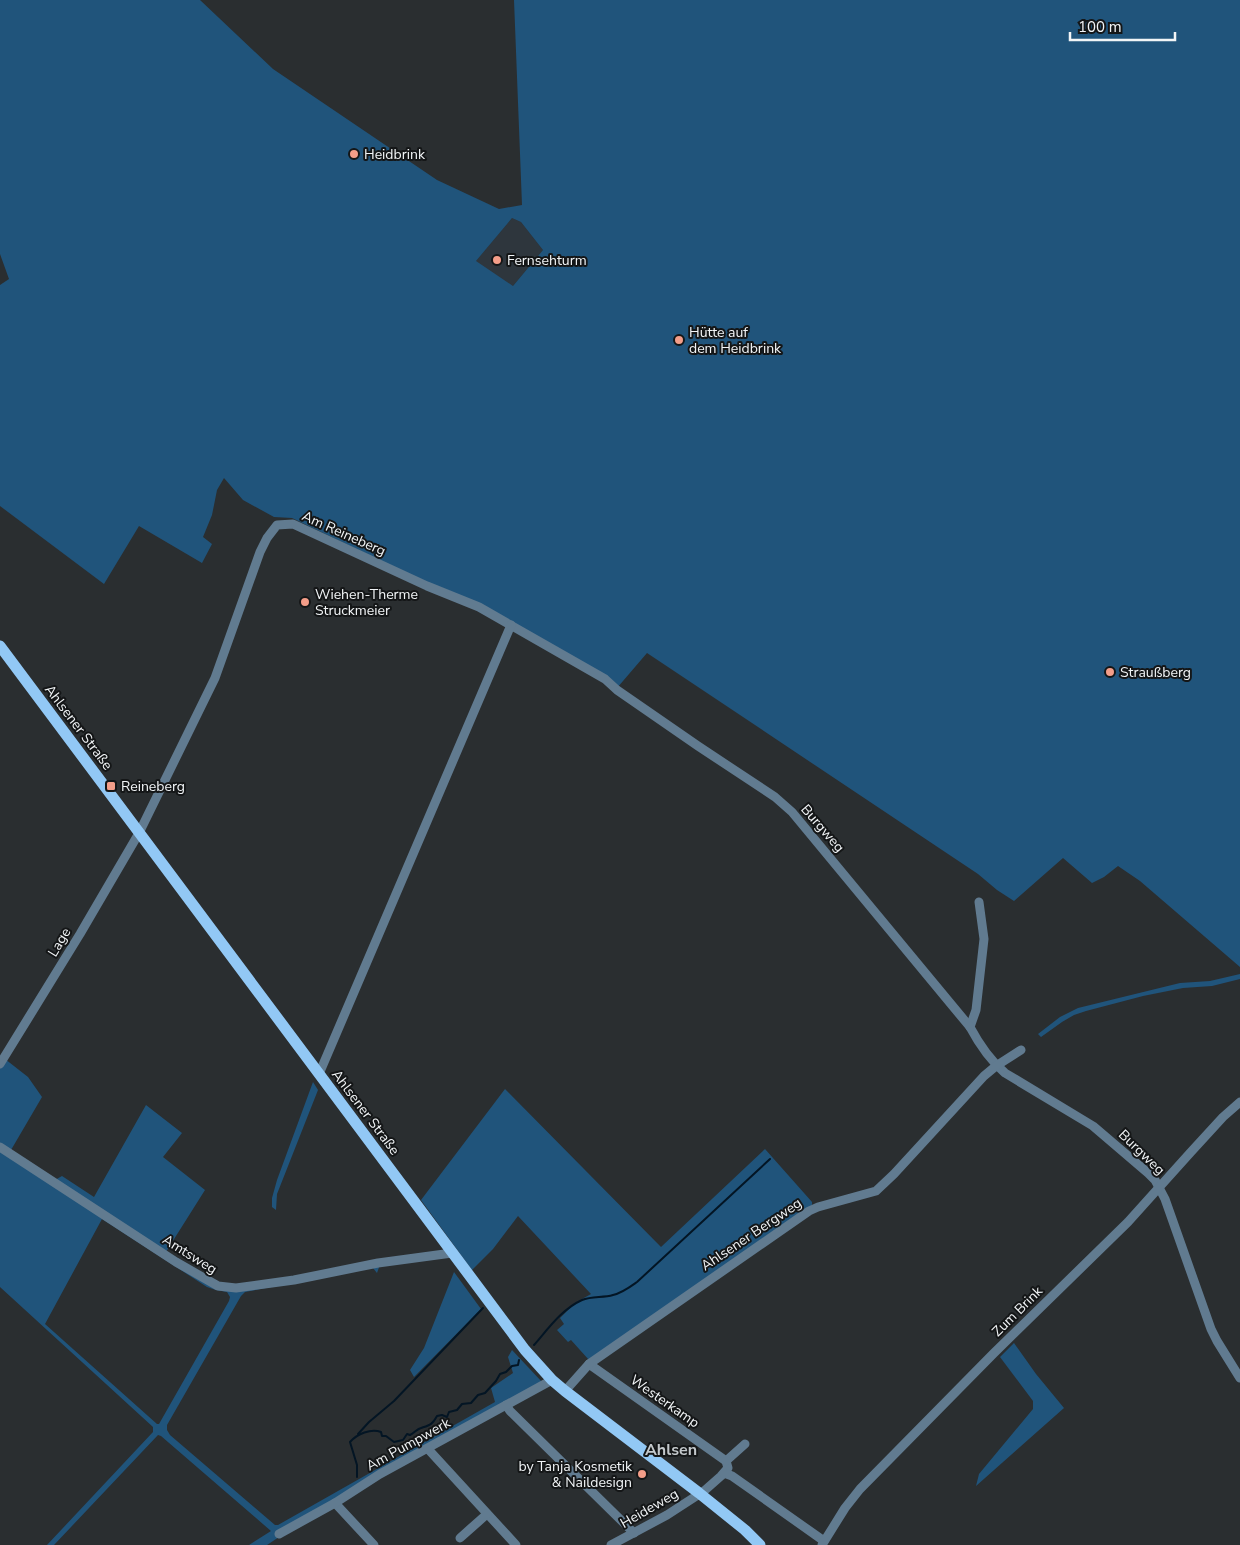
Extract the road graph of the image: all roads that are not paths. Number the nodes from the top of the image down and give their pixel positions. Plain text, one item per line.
1 (511, 625) junction
2 (0, 646) edge
3 (617, 690) joint
4 (139, 833) junction
5 (979, 902) dead end
6 (970, 1027) junction
7 (1021, 1050) dead end
8 (0, 1064) edge
9 (996, 1066) junction
10 (319, 1074) junction
11 (1240, 1102) edge
12 (0, 1148) edge
13 (1159, 1188) junction
14 (452, 1253) junction
15 (589, 1364) junction
16 (1240, 1378) edge
17 (552, 1380) junction
18 (564, 1391) junction
19 (506, 1405) junction
20 (745, 1444) dead end
21 (428, 1449) junction
22 (726, 1461) junction
23 (724, 1472) junction
24 (700, 1494) junction
25 (335, 1503) junction
26 (487, 1514) junction
27 (634, 1533) junction
28 (278, 1534) dead end
29 (460, 1538) dead end
30 (823, 1543) edge
31 (374, 1545) edge
32 (516, 1545) edge
33 (611, 1545) edge
34 (760, 1545) edge

1 - 3 street, Am Reineberg
1 - 4 street, Am Reineberg
1 - 10 street
2 - 4 main road, Ahlsener Straße
3 - 6 street, Burgweg
4 - 8 street, Lage
4 - 10 main road, Ahlsener Straße
5 - 6 street
6 - 9 street, Burgweg
7 - 9 street, Ahlsener Bergweg
9 - 13 street, Burgweg
9 - 15 street, Ahlsener Bergweg
10 - 14 main road, Ahlsener Straße
11 - 13 street, Zum Brink
12 - 14 street, Amtsweg
13 - 16 street, Burgweg
13 - 30 street, Zum Brink
14 - 17 main road, Ahlsener Straße
15 - 18 street, Ahlsener Bergweg
15 - 22 street, Westerkamp
17 - 18 main road, Ahlsener Straße
17 - 19 street, Am Pumpwerk
18 - 24 main road, Ahlsener Straße
19 - 21 street, Am Pumpwerk
19 - 27 street
20 - 22 street
21 - 25 street, Am Pumpwerk
21 - 26 street
22 - 23 street
23 - 24 street
23 - 30 street
24 - 27 street, Heideweg
24 - 34 main road, Ahlsener Straße
25 - 28 street, Am Pumpwerk
25 - 31 street
26 - 29 street
26 - 32 street
27 - 33 street, Heideweg

